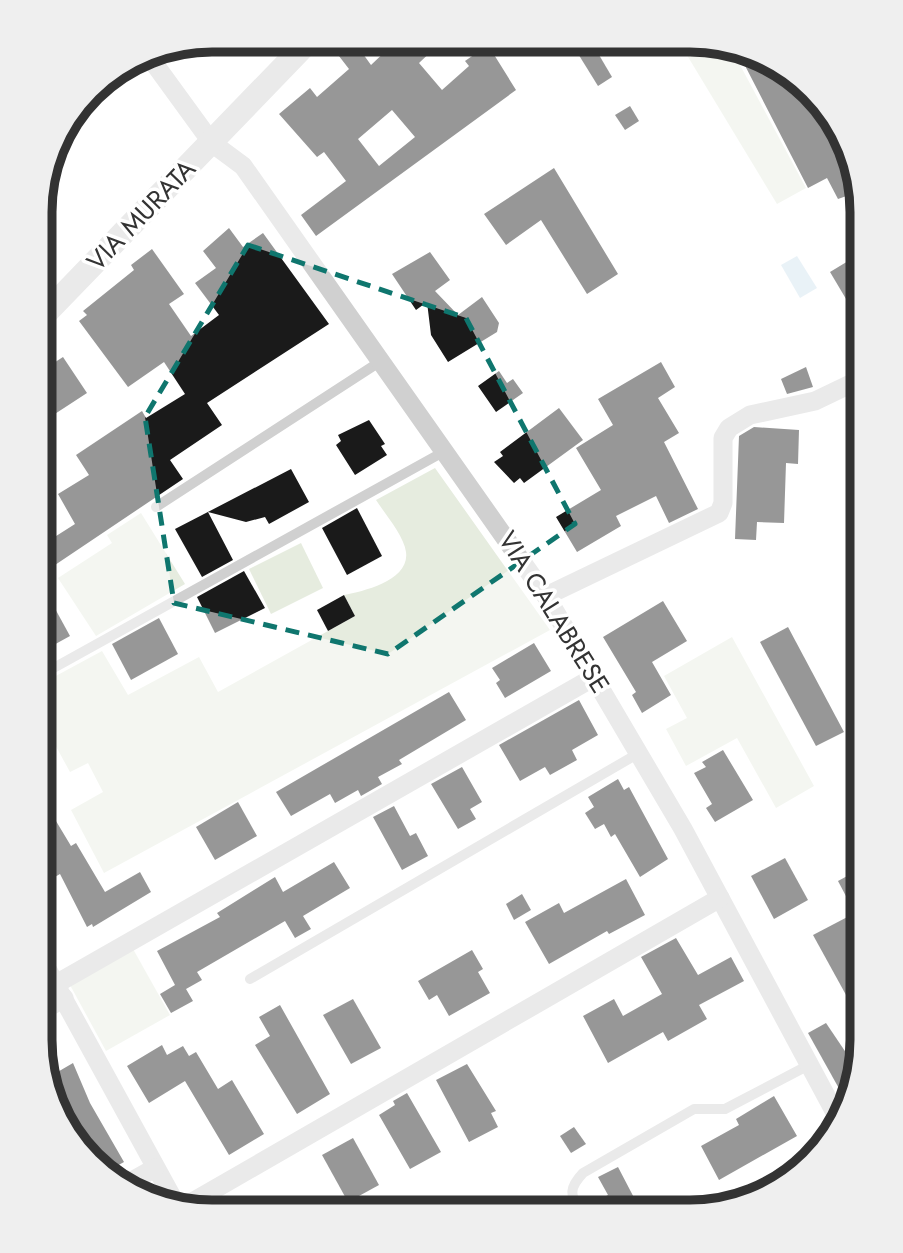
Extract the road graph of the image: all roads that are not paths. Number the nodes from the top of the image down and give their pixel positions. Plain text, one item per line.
1 (298, 52) edge
2 (154, 64) edge
3 (212, 143) junction
4 (52, 306) edge
5 (381, 361) junction
6 (850, 384) edge
7 (444, 451) junction
8 (156, 507) dead end
9 (547, 596) junction
10 (52, 669) edge
11 (596, 676) junction
12 (640, 753) junction
13 (720, 898) junction
14 (52, 977) edge
15 (250, 979) dead end
16 (60, 991) junction
17 (52, 999) edge
18 (809, 1065) junction
19 (834, 1111) edge
20 (156, 1168) junction
21 (134, 1180) edge
22 (171, 1195) edge
23 (197, 1199) edge
24 (573, 1200) edge

1 - 3 street, VIA MURATA
2 - 3 street, VIA CALABRESE
3 - 4 street, VIA MURATA
3 - 5 street, VIA CALABRESE
5 - 7 street, VIA CALABRESE
5 - 8 lane
6 - 9 street
7 - 9 street, VIA CALABRESE
7 - 10 lane
9 - 11 street, VIA CALABRESE
11 - 12 street, VIA CALABRESE
11 - 16 street
12 - 13 street, VIA CALABRESE
12 - 15 lane
13 - 18 street, VIA CALABRESE
13 - 23 street
14 - 16 street
16 - 17 street
16 - 20 street
18 - 19 street, VIA CALABRESE
18 - 24 lane
20 - 21 street
20 - 22 street

